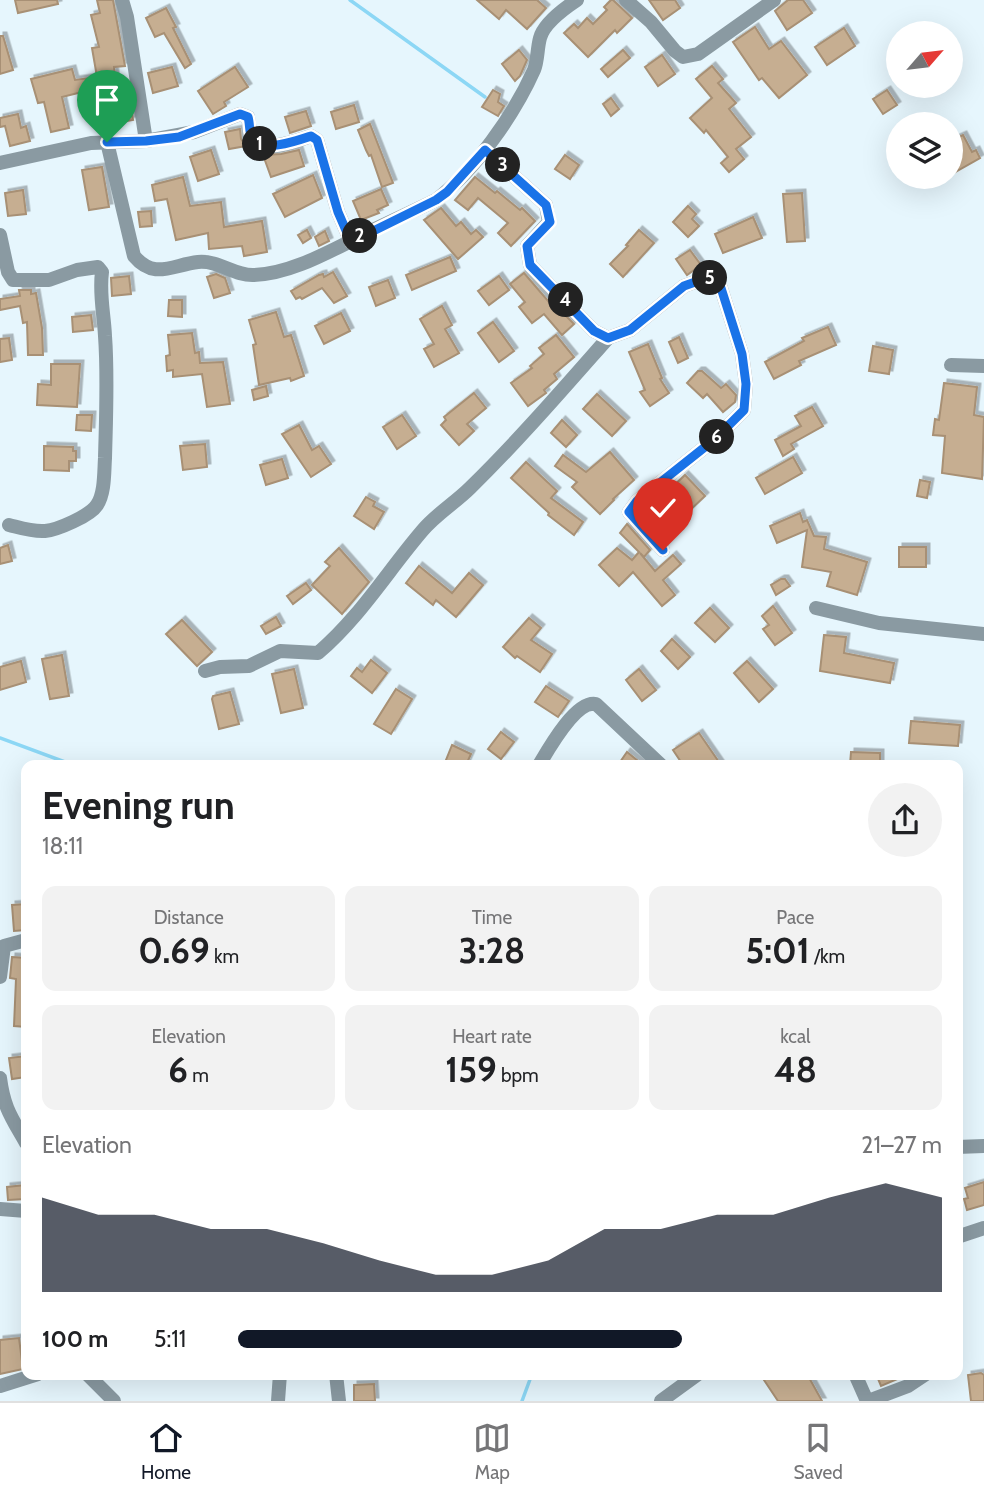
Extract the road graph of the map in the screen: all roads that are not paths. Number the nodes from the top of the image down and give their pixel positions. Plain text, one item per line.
1 (122, 0) edge
2 (625, 0) edge
3 (774, 0) edge
4 (573, 1) edge
5 (146, 141) junction
6 (107, 142) junction
7 (485, 150) junction
8 (0, 163) edge
9 (0, 235) edge
10 (351, 242) junction
11 (608, 338) junction
12 (951, 365) dead end
13 (984, 366) edge
14 (9, 525) dead end
15 (663, 550) dead end
16 (816, 608) dead end
17 (984, 634) edge
18 (205, 671) dead end
19 (542, 760) edge
20 (656, 760) edge
21 (21, 941) edge
22 (0, 977) edge
23 (0, 1078) edge
24 (21, 1135) edge
25 (984, 1146) edge
26 (963, 1147) edge
27 (0, 1209) edge
28 (21, 1211) edge
29 (984, 1228) edge
30 (963, 1235) edge
31 (21, 1379) edge
32 (92, 1380) edge
33 (280, 1380) edge
34 (337, 1380) edge
35 (690, 1380) edge
36 (858, 1380) edge
37 (917, 1380) edge
38 (0, 1386) edge
39 (114, 1401) edge
40 (278, 1401) edge
41 (339, 1401) edge
42 (660, 1401) edge
43 (868, 1401) edge

1 - 5 street
2 - 3 street
4 - 7 street
5 - 6 street
5 - 10 street
6 - 8 street
6 - 10 street
7 - 10 street
7 - 11 street
9 - 14 street
11 - 15 street
11 - 18 street
12 - 13 street
16 - 17 street
19 - 20 street
21 - 22 street
23 - 24 street
25 - 26 street
27 - 28 street
29 - 30 street
31 - 38 street
32 - 39 street
33 - 40 street
34 - 41 street
35 - 42 street
36 - 43 street
37 - 43 street

